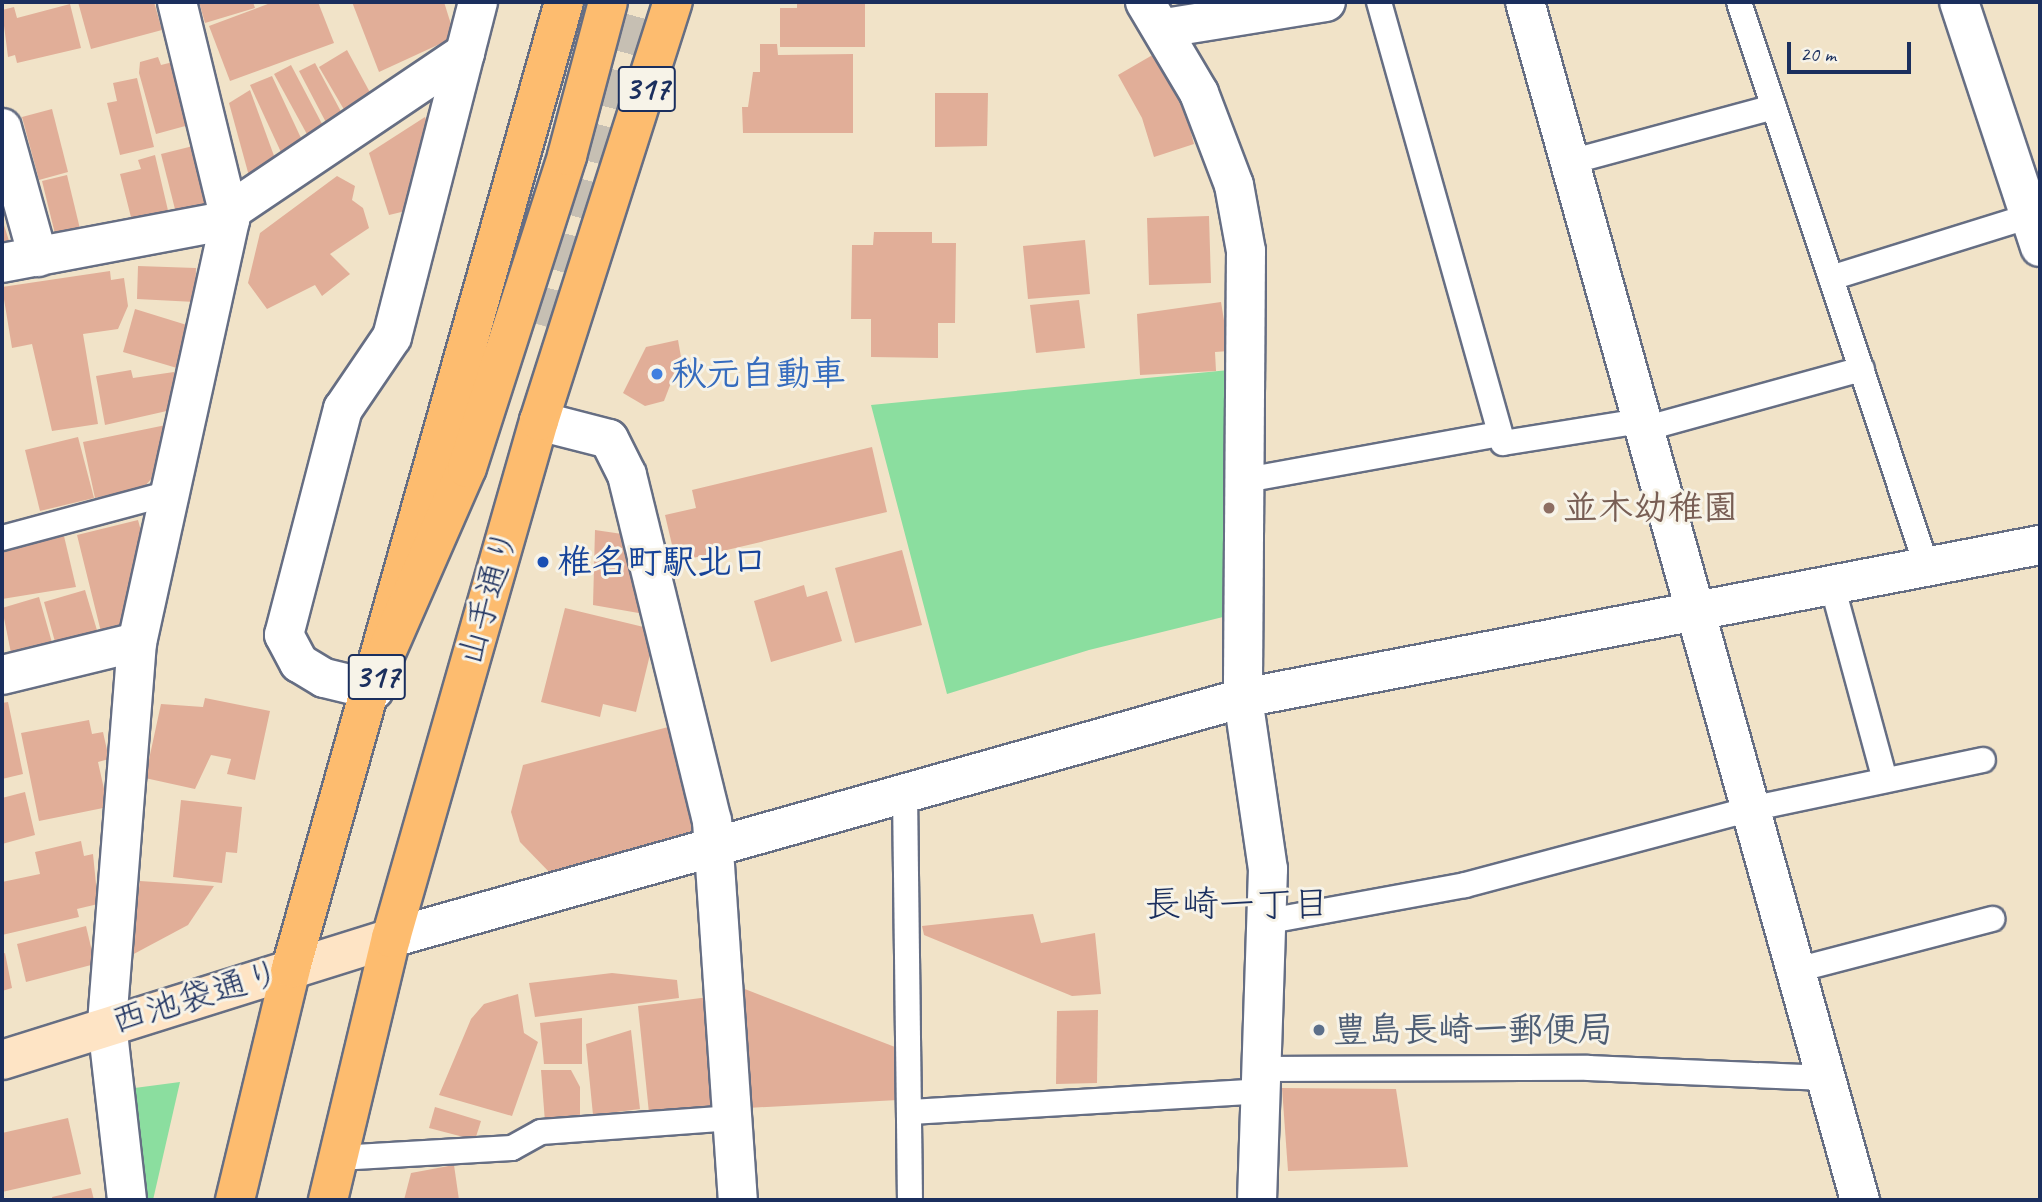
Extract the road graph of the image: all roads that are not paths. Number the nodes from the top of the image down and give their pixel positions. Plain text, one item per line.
1 (177, 2) edge
2 (478, 2) edge
3 (564, 2) edge
4 (608, 2) edge
5 (673, 2) edge
6 (1326, 2) edge
7 (1379, 2) edge
8 (1525, 2) edge
9 (1739, 2) edge
10 (1959, 2) edge
11 (1155, 15) edge
12 (465, 53) junction
13 (1774, 107) junction
14 (2, 128) edge
15 (1570, 162) junction
16 (230, 216) junction
17 (2035, 231) edge
18 (38, 257) junction
19 (2, 264) edge
20 (1831, 278) junction
21 (1862, 369) junction
22 (539, 421) junction
23 (1643, 425) junction
24 (1500, 434) junction
25 (1245, 480) junction
26 (170, 493) junction
27 (2, 538) edge
28 (2040, 545) edge
29 (1927, 567) junction
30 (1832, 585) junction
31 (1694, 611) junction
32 (137, 642) junction
33 (2, 676) edge
34 (377, 679) junction
35 (1243, 698) junction
36 (1983, 760) dead end
37 (1885, 780) junction
38 (905, 792) junction
39 (1750, 809) junction
40 (714, 846) junction
41 (1992, 919) dead end
42 (1264, 922) junction
43 (391, 937) junction
44 (290, 968) junction
45 (1796, 970) junction
46 (107, 1024) junction
47 (2, 1060) edge
48 (1826, 1078) junction
49 (1261, 1080) junction
50 (910, 1112) junction
51 (732, 1118) junction
52 (338, 1158) junction
53 (127, 1200) edge
54 (235, 1200) edge
55 (328, 1200) edge
56 (738, 1200) edge
57 (910, 1200) edge
58 (1257, 1200) edge
59 (1860, 1200) edge

1 - 16 street
2 - 12 street
3 - 34 main road, 317
4 - 34 main road
5 - 22 main road, 山手通り / 317
6 - 11 street
7 - 24 lane
8 - 15 street
9 - 13 lane
10 - 17 street
11 - 25 street
12 - 16 street
12 - 34 street
13 - 15 lane
13 - 20 lane
14 - 18 street
15 - 23 street
16 - 18 street
16 - 26 street
17 - 20 lane
18 - 19 street
20 - 21 lane
21 - 23 lane
21 - 29 lane
22 - 40 street
22 - 43 main road, 山手通り / 317
23 - 24 lane
23 - 31 street
24 - 25 lane
25 - 35 street
26 - 27 lane
26 - 32 street
28 - 29 street
29 - 30 street
30 - 31 street
30 - 37 lane
31 - 35 street
31 - 39 street
32 - 33 street
32 - 46 street
34 - 44 main road, 317
35 - 38 street
35 - 42 street
36 - 37 lane
37 - 39 lane
38 - 40 street
38 - 50 lane
39 - 42 lane
39 - 45 street
40 - 43 street
40 - 51 street
41 - 45 lane
42 - 49 street
43 - 44 main road, 西池袋通り
43 - 52 main road, 山手通り / 317
44 - 46 main road, 西池袋通り
44 - 54 main road, 317
45 - 48 street
46 - 47 main road, 西池袋通り
46 - 53 street
48 - 49 lane
48 - 59 street
49 - 50 lane
49 - 58 street
50 - 57 lane
51 - 52 lane
51 - 56 street
52 - 55 main road, 山手通り / 317

